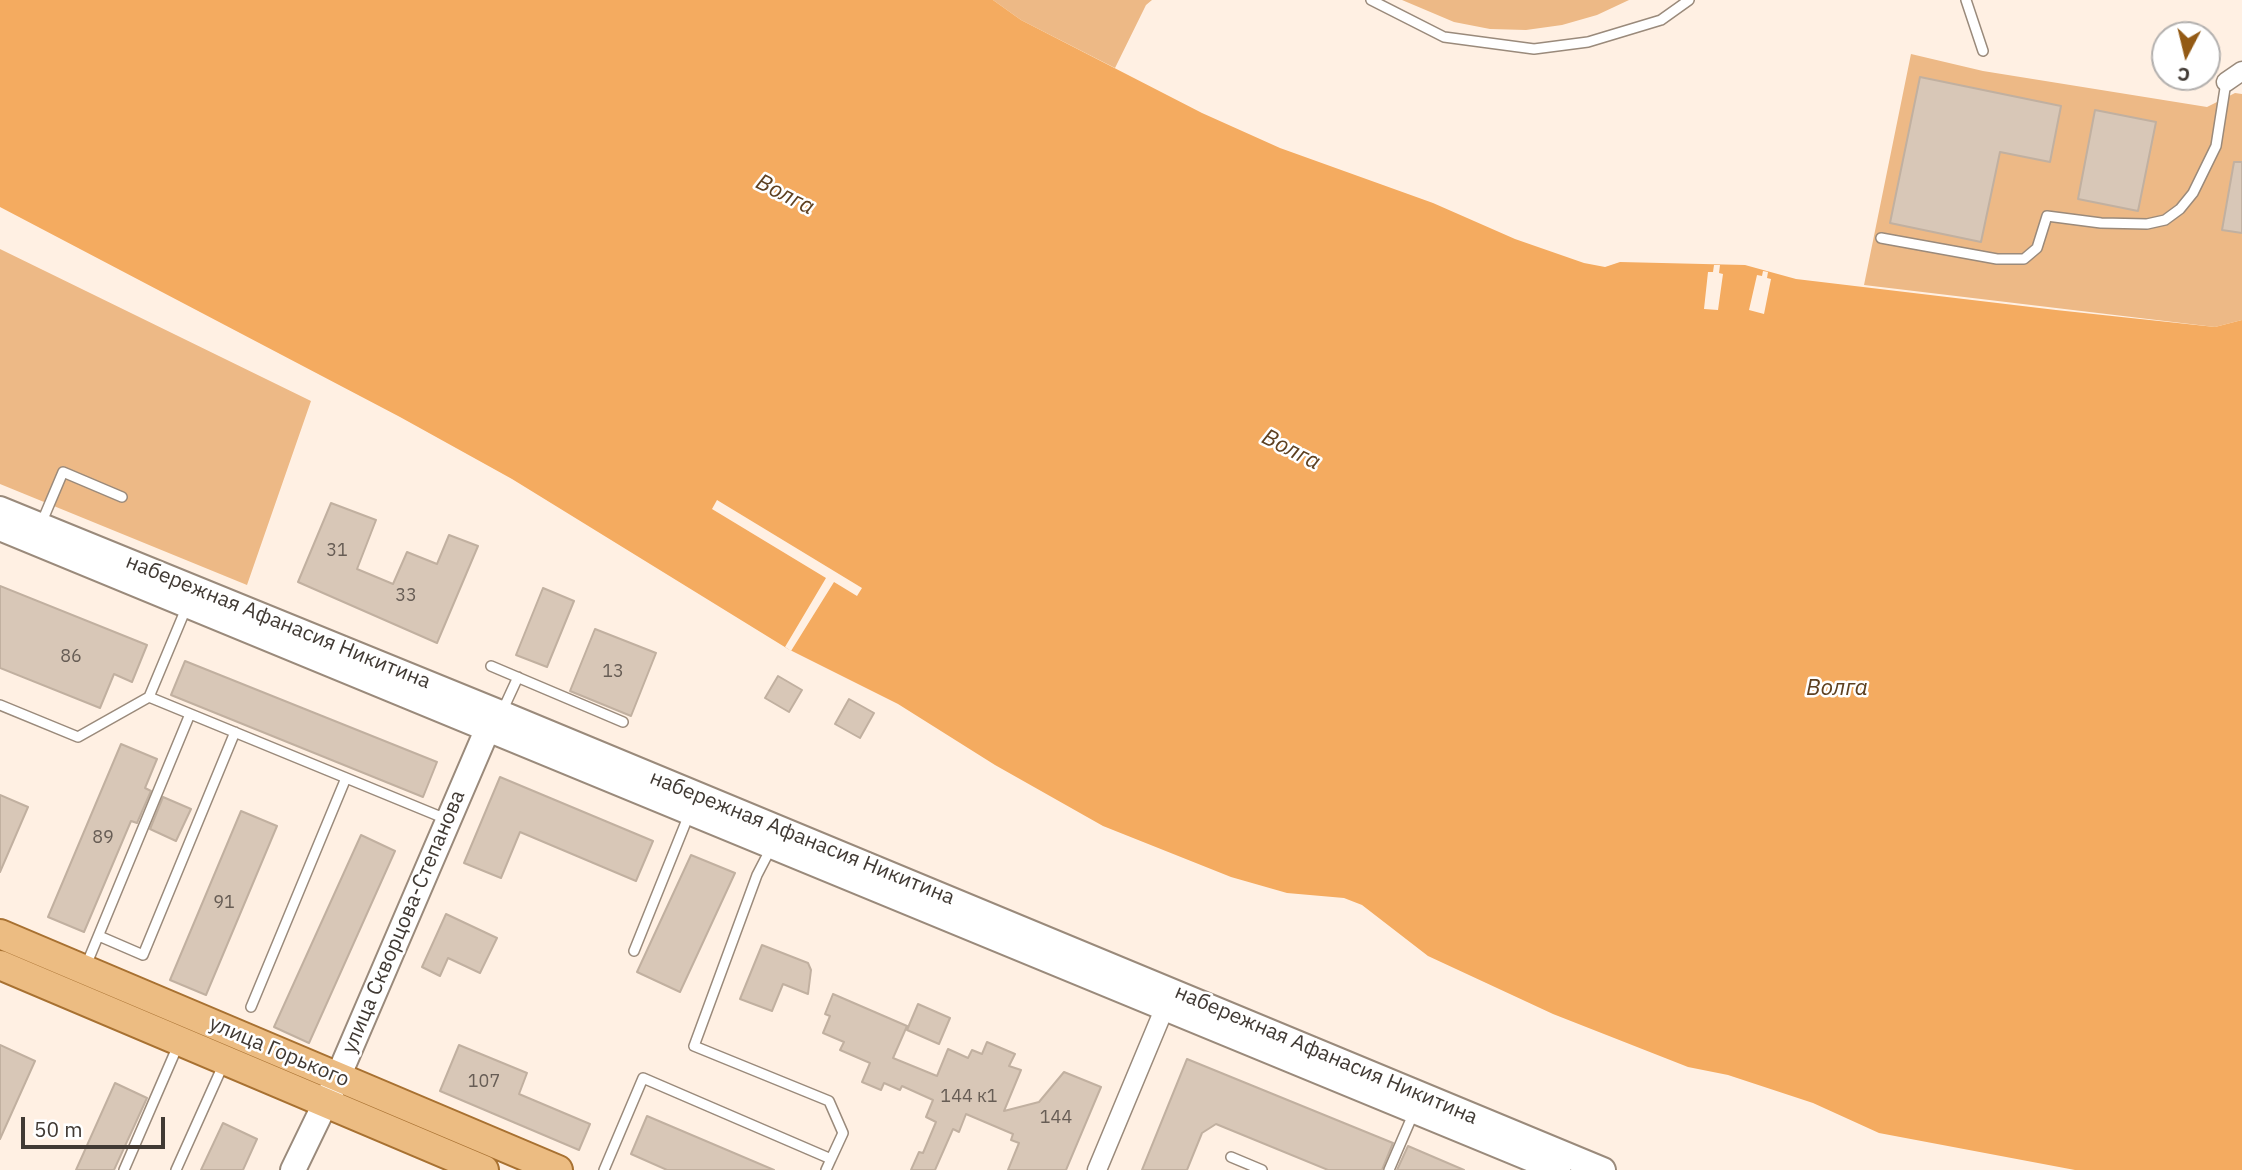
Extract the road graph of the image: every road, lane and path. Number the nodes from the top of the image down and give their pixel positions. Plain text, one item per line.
1 (1371, 0) edge
2 (1689, 0) edge
3 (1966, 0) edge
4 (1983, 51) dead end
5 (2242, 71) edge
6 (2226, 82) joint
7 (1881, 238) dead end
8 (122, 497) dead end
9 (0, 509) edge
10 (40, 526) junction
11 (0, 528) edge
12 (188, 604) junction
13 (492, 666) dead end
14 (518, 677) junction
15 (149, 697) junction
16 (0, 705) edge
17 (190, 714) junction
18 (492, 719) junction
19 (623, 722) dead end
20 (235, 732) junction
21 (346, 778) junction
22 (691, 811) junction
23 (448, 820) junction
24 (773, 845) junction
25 (0, 934) edge
26 (99, 936) junction
27 (634, 951) dead end
28 (0, 965) edge
29 (85, 970) junction
30 (251, 1007) dead end
31 (1165, 1007) junction
32 (180, 1041) junction
33 (225, 1060) junction
34 (338, 1077) junction
35 (325, 1103) junction
36 (1415, 1110) junction
37 (1231, 1157) dead end
38 (831, 1159) junction
39 (124, 1170) edge
40 (176, 1170) edge
41 (293, 1170) edge
42 (484, 1170) edge
43 (558, 1170) edge
44 (604, 1170) edge
45 (826, 1170) edge
46 (1097, 1170) edge
47 (1262, 1170) edge
48 (1389, 1170) edge
49 (1558, 1170) edge
50 (1603, 1170) edge

1 - 2 lane
3 - 4 lane
5 - 6 street
6 - 7 lane
8 - 10 lane
9 - 10 main road, набережная Афанасия Никитина
10 - 18 main road, набережная Афанасия Никитина
11 - 12 main road, набережная Афанасия Никитина
12 - 15 lane
12 - 18 main road, набережная Афанасия Никитина
13 - 14 lane
14 - 18 lane
14 - 19 lane
15 - 16 lane
15 - 17 lane
17 - 20 lane
17 - 26 lane
18 - 22 main road, набережная Афанасия Никитина
18 - 23 main road, улица Скворцова-Степанова
18 - 50 main road, набережная Афанасия Никитина
20 - 21 lane
20 - 26 lane
21 - 23 lane
21 - 30 lane
22 - 24 main road, набережная Афанасия Никитина
22 - 27 lane
23 - 34 main road, улица Скворцова-Степанова
24 - 31 main road, набережная Афанасия Никитина
24 - 38 lane
25 - 29 main road, улица Горького
26 - 29 lane
28 - 32 main road, улица Горького
29 - 34 main road, улица Горького
31 - 36 main road, набережная Афанасия Никитина
31 - 46 street
32 - 33 main road, улица Горького
32 - 39 lane
33 - 35 main road, улица Горького
33 - 40 lane
34 - 35 main road, улица Скворцова-Степанова
34 - 43 main road, улица Горького
35 - 41 main road, улица Скворцова-Степанова
35 - 42 main road, улица Горького
36 - 48 lane
36 - 49 main road, набережная Афанасия Никитина
37 - 47 lane
38 - 44 lane
38 - 45 lane

